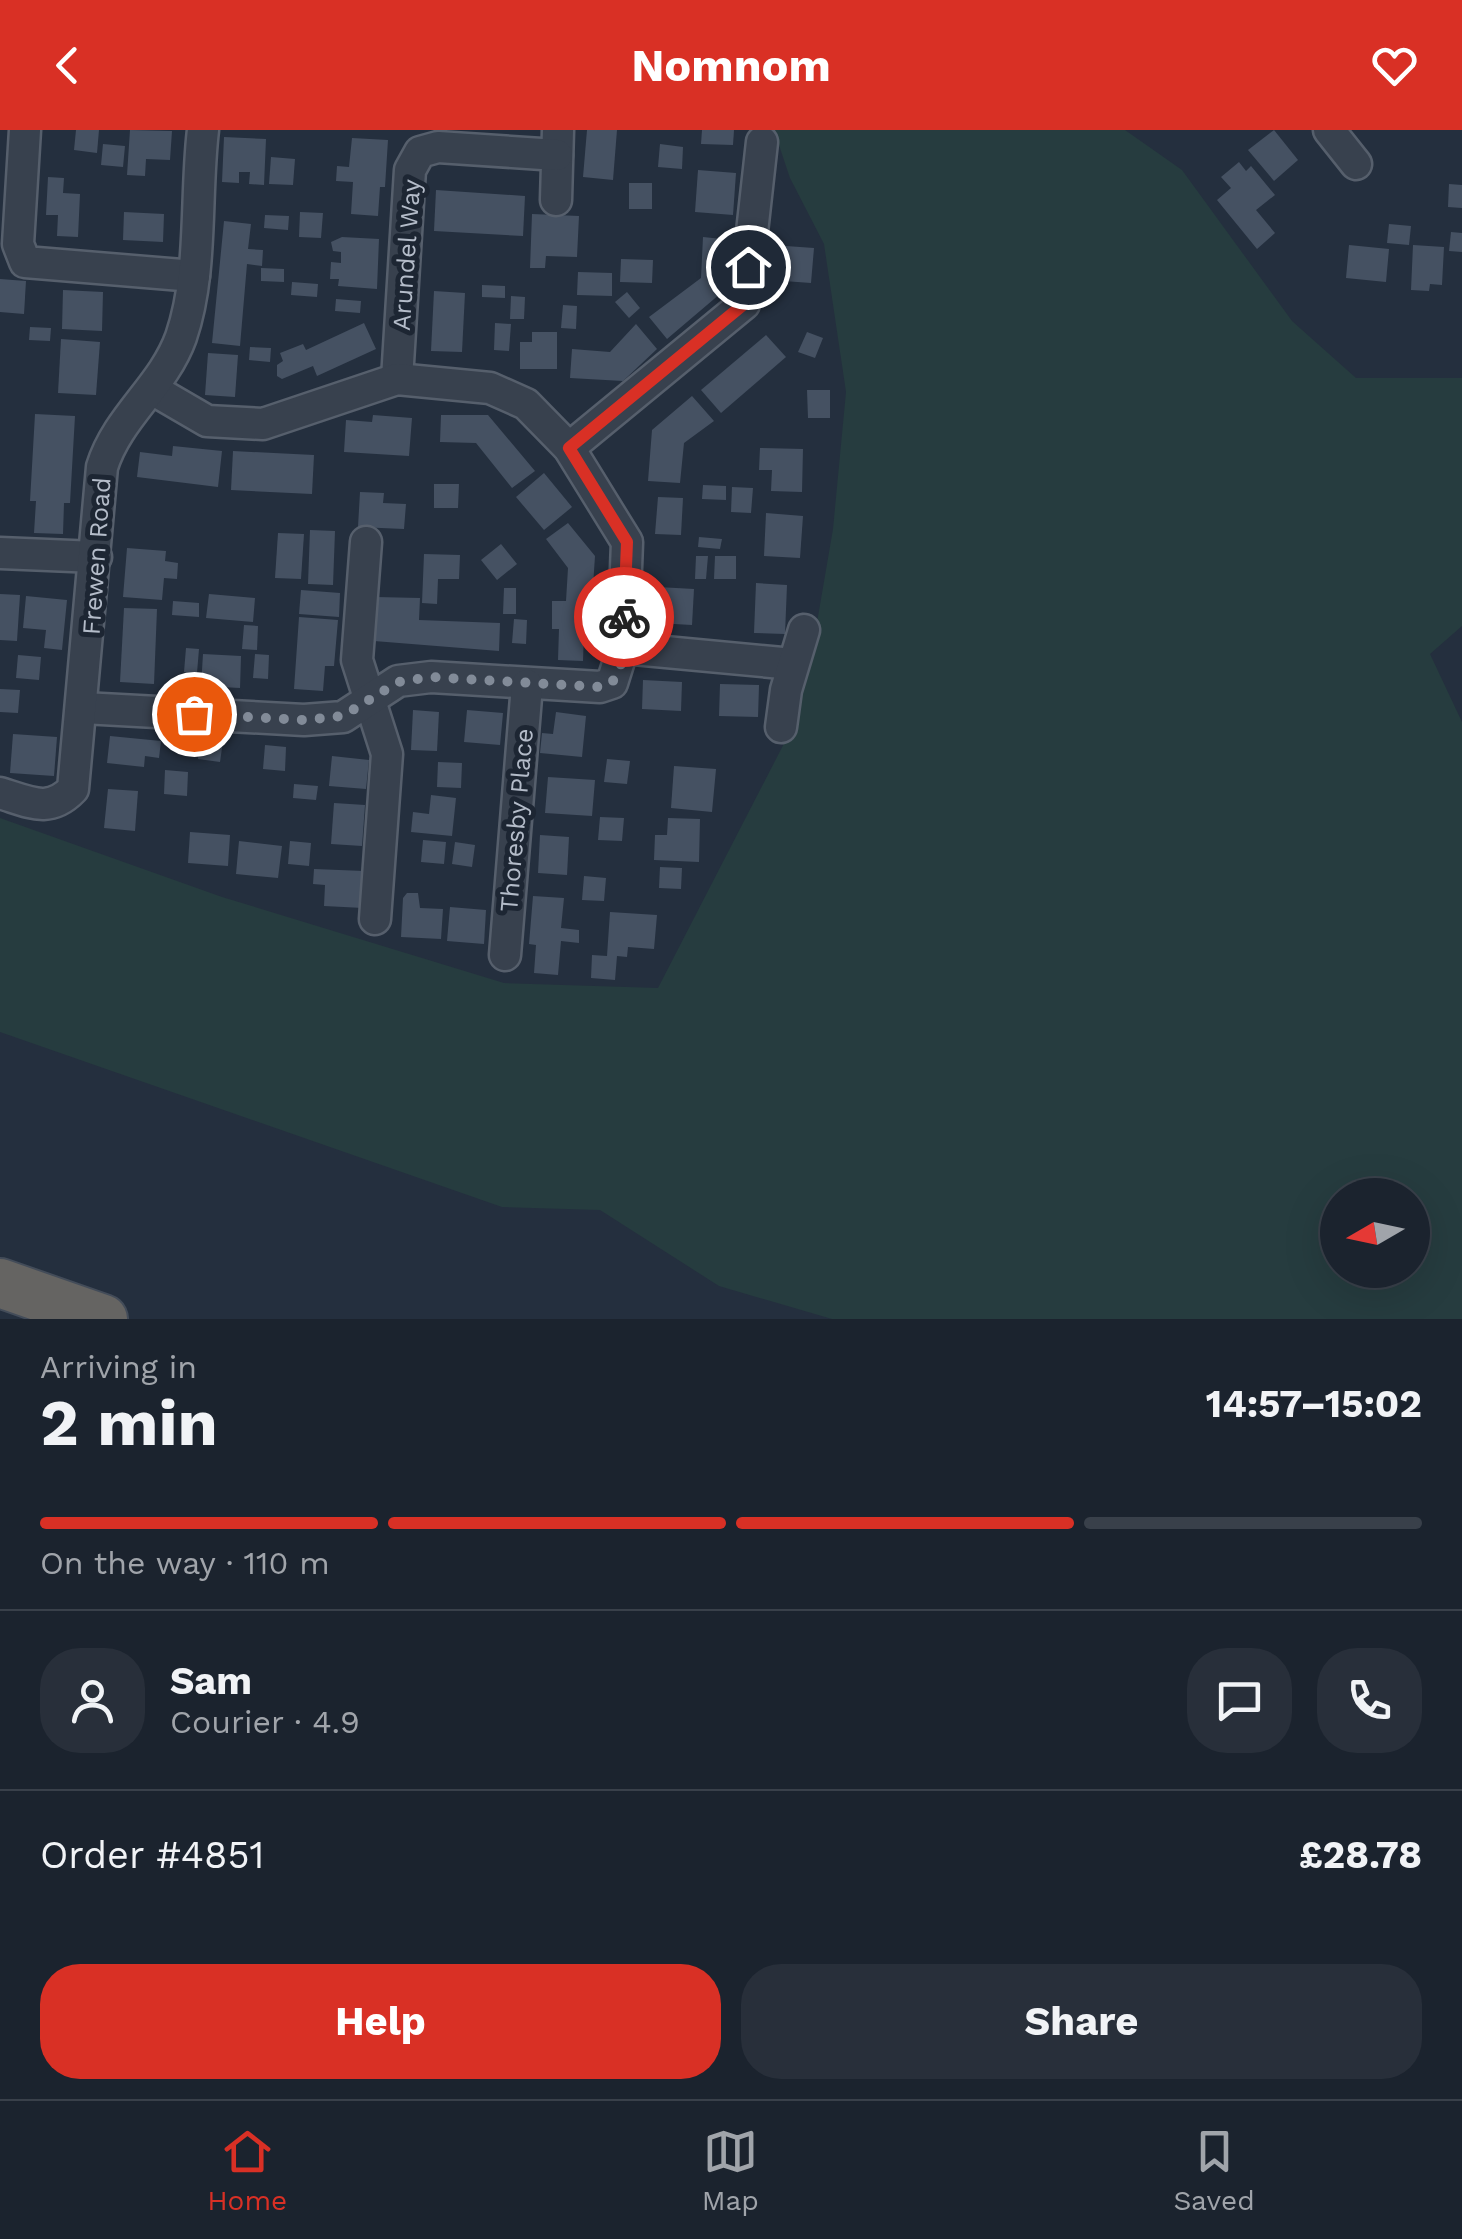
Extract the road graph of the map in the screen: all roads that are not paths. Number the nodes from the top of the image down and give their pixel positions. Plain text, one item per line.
1 (25, 130) edge
2 (202, 130) edge
3 (1329, 130) edge
4 (762, 142) dead end
5 (558, 143) edge
6 (1356, 164) dead end
7 (556, 200) dead end
8 (194, 276) junction
9 (397, 379) junction
10 (152, 389) junction
11 (569, 448) junction
12 (366, 542) dead end
13 (0, 553) edge
14 (96, 556) junction
15 (804, 630) dead end
16 (623, 648) junction
17 (793, 664) junction
18 (527, 685) junction
19 (368, 699) junction
20 (84, 708) junction
21 (781, 727) dead end
22 (0, 793) edge
23 (375, 920) dead end
24 (505, 955) dead end
25 (0, 1283) edge
26 (103, 1319) edge

1 - 8 street
2 - 8 street, Frewen Road
3 - 6 street
4 - 11 street
5 - 7 street, Arundel Way
5 - 9 street, Arundel Way
8 - 10 street, Frewen Road
9 - 10 street
9 - 11 street
10 - 14 street, Frewen Road
11 - 16 street
12 - 19 street
13 - 14 street
14 - 20 street, Frewen Road
15 - 17 street
16 - 17 street
16 - 18 street
17 - 21 street
18 - 19 street
18 - 24 street, Thoresby Place
19 - 20 street
19 - 23 street
20 - 22 street, Frewen Road
25 - 26 highway

